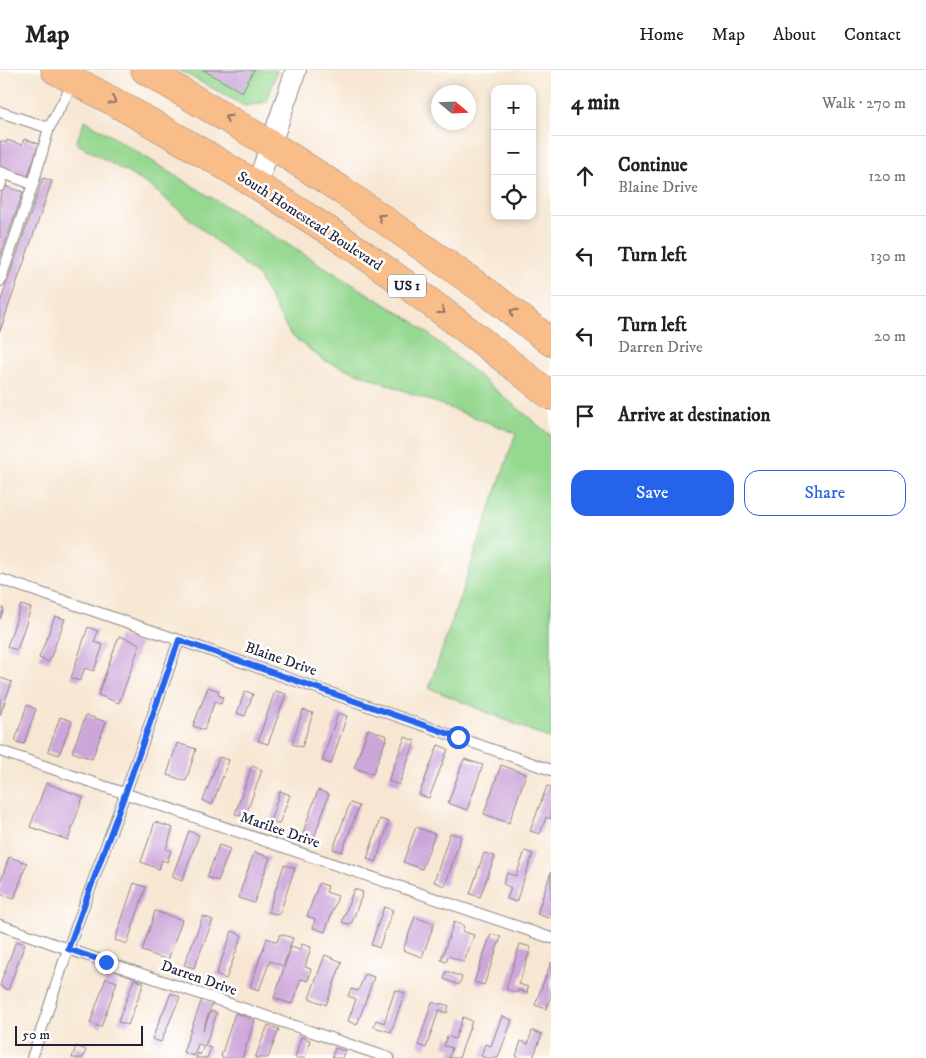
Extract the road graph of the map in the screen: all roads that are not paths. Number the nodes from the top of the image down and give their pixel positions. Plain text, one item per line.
1 (145, 70) edge
2 (296, 70) edge
3 (65, 75) edge
4 (0, 112) edge
5 (50, 128) junction
6 (270, 144) junction
7 (2, 173) edge
8 (34, 184) junction
9 (257, 185) junction
10 (0, 186) edge
11 (0, 281) edge
12 (551, 342) edge
13 (551, 396) edge
14 (0, 579) edge
15 (179, 640) junction
16 (0, 751) edge
17 (551, 770) edge
18 (125, 794) junction
19 (0, 925) edge
20 (551, 938) edge
21 (68, 949) junction
22 (32, 1058) edge
23 (389, 1058) edge

6 -> 1 highway, US 1
2 - 6 street
3 - 5 lane
3 -> 9 highway, South Homestead Boulevard / US 1
4 - 5 lane
5 - 8 lane
6 - 9 street
12 -> 6 highway, US 1
7 - 8 lane
7 - 10 lane
8 - 11 lane
9 -> 13 highway, South Homestead Boulevard / US 1
14 - 15 lane, Blaine Drive
15 - 17 lane, Blaine Drive
15 - 18 lane
16 - 18 lane, Marilee Drive
18 - 20 lane, Marilee Drive
18 - 21 lane
19 - 21 lane, Darren Drive
21 - 22 lane
21 - 23 lane, Darren Drive

